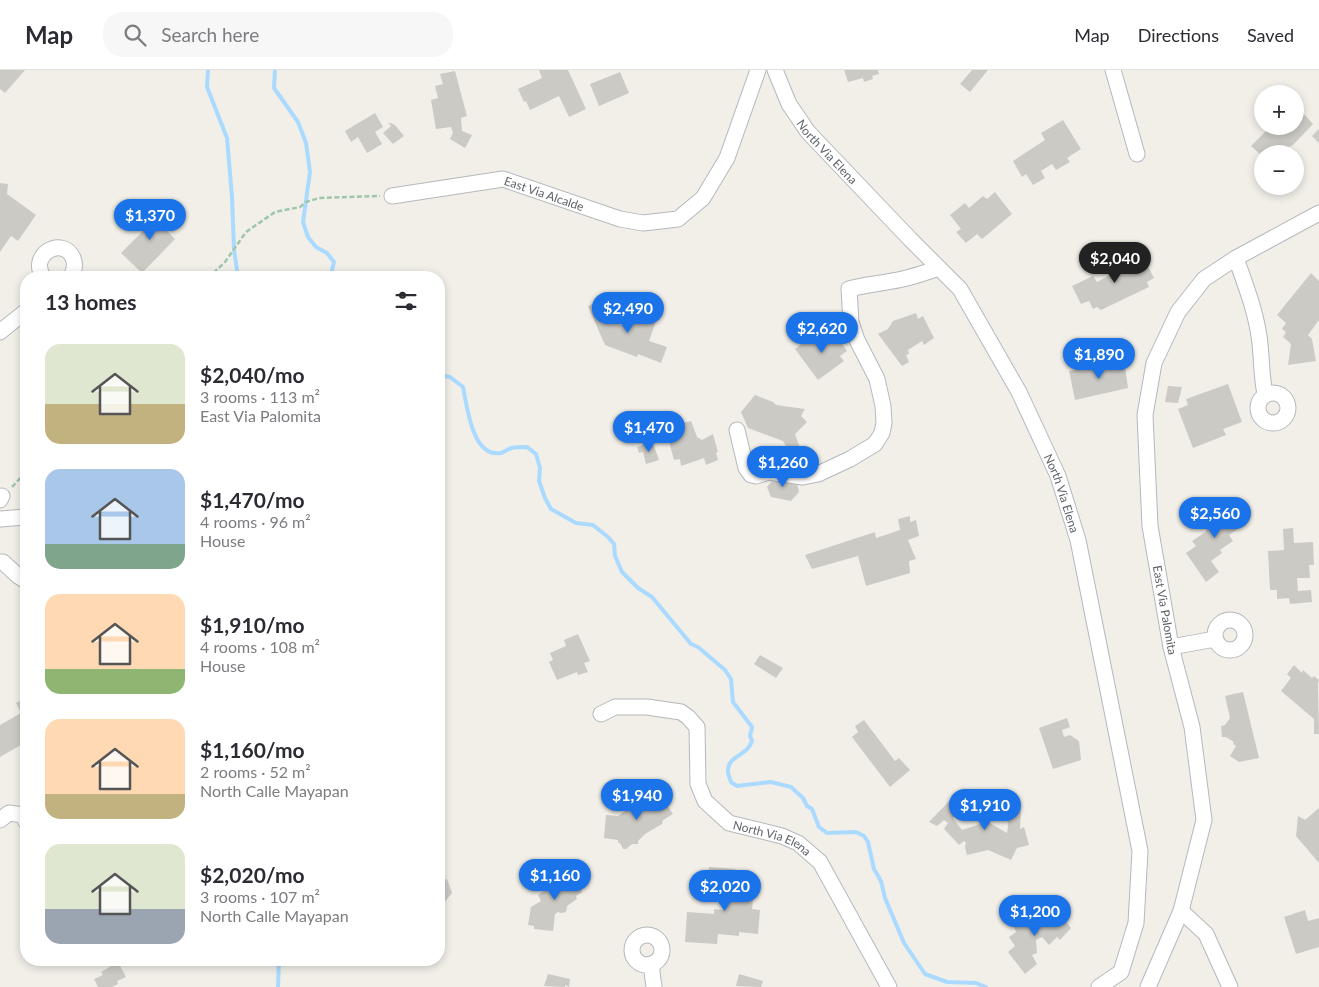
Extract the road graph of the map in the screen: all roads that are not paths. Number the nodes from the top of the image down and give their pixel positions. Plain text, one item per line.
1 (758, 70) edge
2 (774, 70) edge
3 (1113, 70) edge
4 (1137, 154) dead end
5 (392, 196) road end
6 (1319, 213) edge
7 (1236, 258) junction
8 (939, 268) junction
9 (40, 271) edge
10 (74, 271) edge
11 (20, 316) edge
12 (0, 332) edge
13 (1265, 394) dead end
14 (736, 430) dead end
15 (20, 517) edge
16 (0, 519) edge
17 (0, 562) edge
18 (20, 577) edge
19 (1215, 639) dead end
20 (1171, 647) junction
21 (601, 714) dead end
22 (20, 815) edge
23 (0, 820) edge
24 (1181, 912) junction
25 (651, 964) dead end
26 (654, 987) edge
27 (889, 987) edge
28 (1099, 987) edge
29 (1148, 987) edge
30 (1230, 987) edge

1 - 5 street, East Via Alcalde
2 - 8 street, North Via Elena
3 - 4 street
6 - 7 street, East Via Palomita
7 - 13 street
7 - 20 street, East Via Palomita
8 - 14 street
8 - 28 street, North Via Elena
9 - 10 street
11 - 12 street
15 - 16 street
17 - 18 street
19 - 20 street
20 - 24 street, East Via Palomita
21 - 27 street, North Via Elena
22 - 23 street
24 - 29 street, East Via Palomita
24 - 30 street
25 - 26 street

